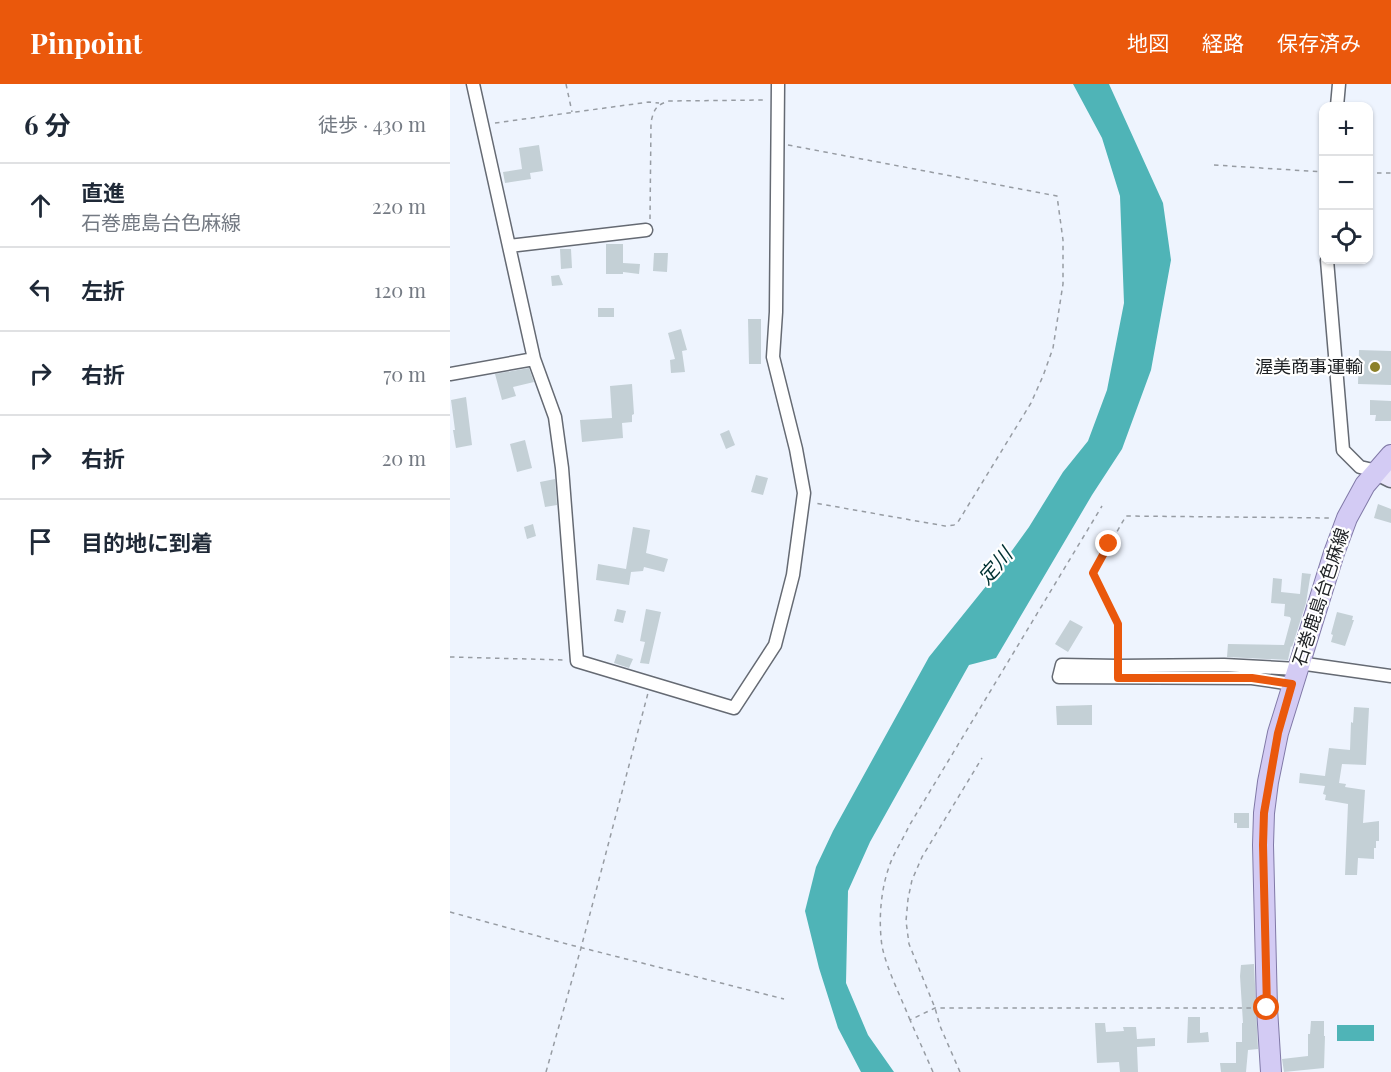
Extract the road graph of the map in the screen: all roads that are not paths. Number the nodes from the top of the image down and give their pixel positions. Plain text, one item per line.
1 (473, 84) edge
2 (778, 84) edge
3 (1339, 84) edge
4 (1337, 102) edge
5 (646, 230) road end
6 (509, 246) junction
7 (1327, 264) edge
8 (534, 359) junction
9 (450, 374) edge
10 (1391, 455) edge
11 (1384, 475) edge
12 (1296, 672) junction
13 (1391, 676) edge
14 (1271, 1072) edge

1 - 6 street
2 - 8 street
3 - 4 street
5 - 6 street
6 - 8 street
7 - 11 street
8 - 9 street
10 - 11 main road, 石巻鹿島台色麻線
11 - 12 main road, 石巻鹿島台色麻線
12 - 12 street
12 - 13 street
12 - 14 main road, 石巻鹿島台色麻線

